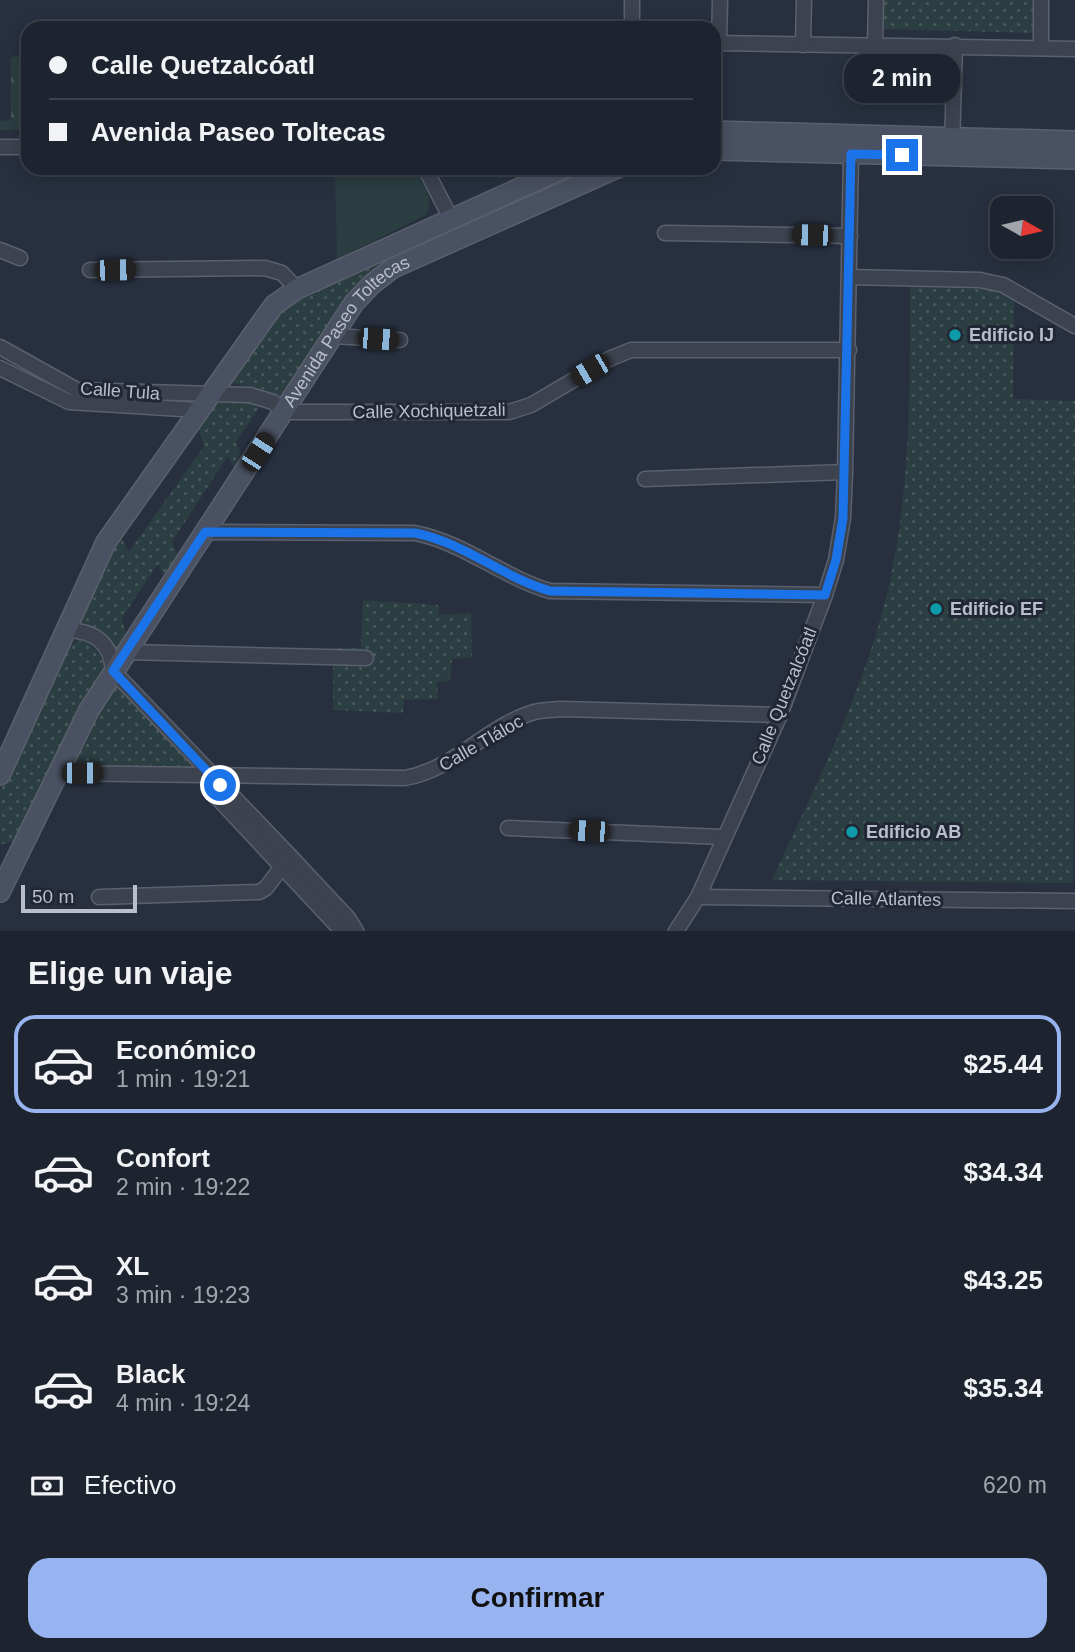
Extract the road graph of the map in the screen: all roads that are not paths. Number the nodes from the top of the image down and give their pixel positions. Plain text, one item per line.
1 (632, 0) edge
2 (720, 0) edge
3 (804, 0) edge
4 (876, 0) edge
5 (1041, 0) edge
6 (632, 21) edge
7 (718, 21) edge
8 (721, 43) edge
9 (875, 44) junction
10 (803, 45) junction
11 (954, 45) junction
12 (1041, 48) junction
13 (1075, 49) edge
14 (721, 132) edge
15 (1075, 141) edge
16 (0, 147) edge
17 (21, 147) edge
18 (952, 148) junction
19 (721, 150) edge
20 (851, 154) junction
21 (1075, 159) edge
22 (429, 175) edge
23 (548, 175) edge
24 (563, 175) edge
25 (601, 175) edge
26 (567, 190) junction
27 (451, 219) junction
28 (665, 233) dead end
29 (850, 236) junction
30 (0, 250) edge
31 (20, 258) dead end
32 (90, 270) dead end
33 (849, 277) junction
34 (297, 289) junction
35 (1075, 326) edge
36 (334, 336) junction
37 (400, 340) dead end
38 (0, 347) edge
39 (849, 350) junction
40 (0, 368) edge
41 (204, 403) junction
42 (285, 412) junction
43 (845, 472) junction
44 (645, 479) dead end
45 (205, 532) junction
46 (825, 595) junction
47 (67, 630) junction
48 (126, 652) junction
49 (366, 658) dead end
50 (113, 671) junction
51 (780, 715) junction
52 (56, 773) junction
53 (209, 774) junction
54 (0, 775) edge
55 (509, 828) dead end
56 (723, 837) junction
57 (21, 845) junction
58 (0, 848) edge
59 (290, 856) junction
60 (0, 860) edge
61 (280, 868) junction
62 (3, 886) edge
63 (99, 897) dead end
64 (698, 897) junction
65 (1075, 901) edge
66 (342, 931) edge
67 (356, 931) edge
68 (676, 931) edge

1 - 6 street
2 - 7 street
3 - 10 street
4 - 9 street
5 - 12 street
8 - 10 street
9 - 10 street
9 - 11 street
11 - 12 street
11 - 18 street
12 - 13 street
14 - 18 street
15 - 18 street
16 - 17 street
18 - 20 street
18 - 21 street
19 - 20 street
20 - 29 street, Calle Quetzalcóatl
22 - 27 street
23 - 27 street, Avenida Paseo Toltecas
24 - 26 street
25 - 26 street, Avenida Paseo Toltecas
26 - 36 street, Avenida Paseo Toltecas
27 - 34 street, Avenida Paseo Toltecas
28 - 29 street
29 - 33 street, Calle Quetzalcóatl
30 - 31 street
32 - 34 street
33 - 35 street
33 - 39 street, Calle Quetzalcóatl
34 - 41 street, Avenida Paseo Toltecas
36 - 37 street
36 - 42 street, Avenida Paseo Toltecas
38 - 41 street, Calle Tula
39 - 42 street, Calle Xochiquetzali
39 - 43 street, Calle Quetzalcóatl
40 - 41 street, Calle Tula
41 - 42 street, Calle Xochiquetzali
41 - 47 street, Avenida Paseo Toltecas
42 - 45 street, Avenida Paseo Toltecas
43 - 44 street
43 - 46 street, Calle Quetzalcóatl
45 - 46 street
45 - 48 street, Avenida Paseo Toltecas
46 - 51 street, Calle Quetzalcóatl
47 - 50 street
47 - 54 street, Avenida Paseo Toltecas
48 - 49 street
48 - 50 street, Avenida Paseo Toltecas
50 - 52 street, Avenida Paseo Toltecas
50 - 53 street
51 - 53 street, Calle Tláloc
51 - 56 street, Calle Quetzalcóatl
52 - 53 street, Calle Tláloc
52 - 57 street, Avenida Paseo Toltecas
53 - 59 street
53 - 61 street
55 - 56 street
56 - 64 street, Calle Quetzalcóatl
57 - 58 street
57 - 62 street, Avenida Paseo Toltecas
59 - 61 street
59 - 67 street
60 - 62 street
61 - 63 street
61 - 66 street
64 - 65 street, Calle Atlantes
64 - 68 street, Calle Quetzalcóatl

